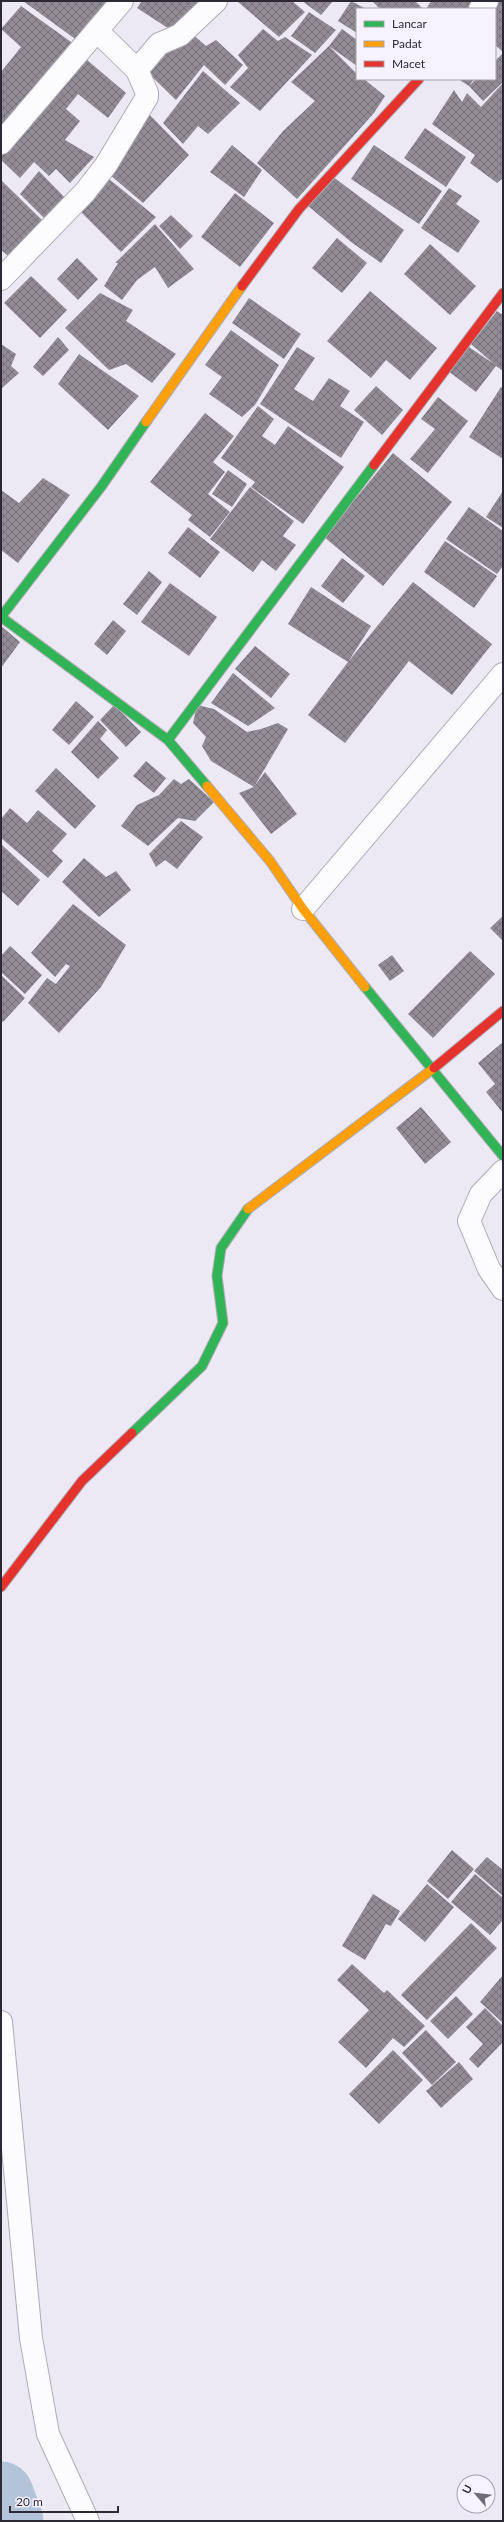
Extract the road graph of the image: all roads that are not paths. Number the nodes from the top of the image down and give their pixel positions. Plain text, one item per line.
1 (122, 1) edge
2 (216, 1) edge
3 (97, 31) junction
4 (136, 70) junction
5 (418, 80) edge
6 (1, 143) edge
7 (1, 279) edge
8 (503, 293) edge
9 (1, 617) edge
10 (503, 674) edge
11 (168, 740) junction
12 (303, 909) junction
13 (503, 1011) edge
14 (431, 1070) junction
15 (503, 1156) edge
16 (503, 1171) edge
17 (503, 1289) edge
18 (1, 1587) edge
19 (1, 2022) edge
20 (88, 2521) edge

1 - 3 street
2 - 4 street
3 - 4 street
3 - 6 street
4 - 7 street
5 - 9 street
8 - 11 street
9 - 11 street
10 - 12 street
11 - 12 street
12 - 14 street
13 - 14 street
14 - 15 street
14 - 18 street
16 - 17 street
19 - 20 street

